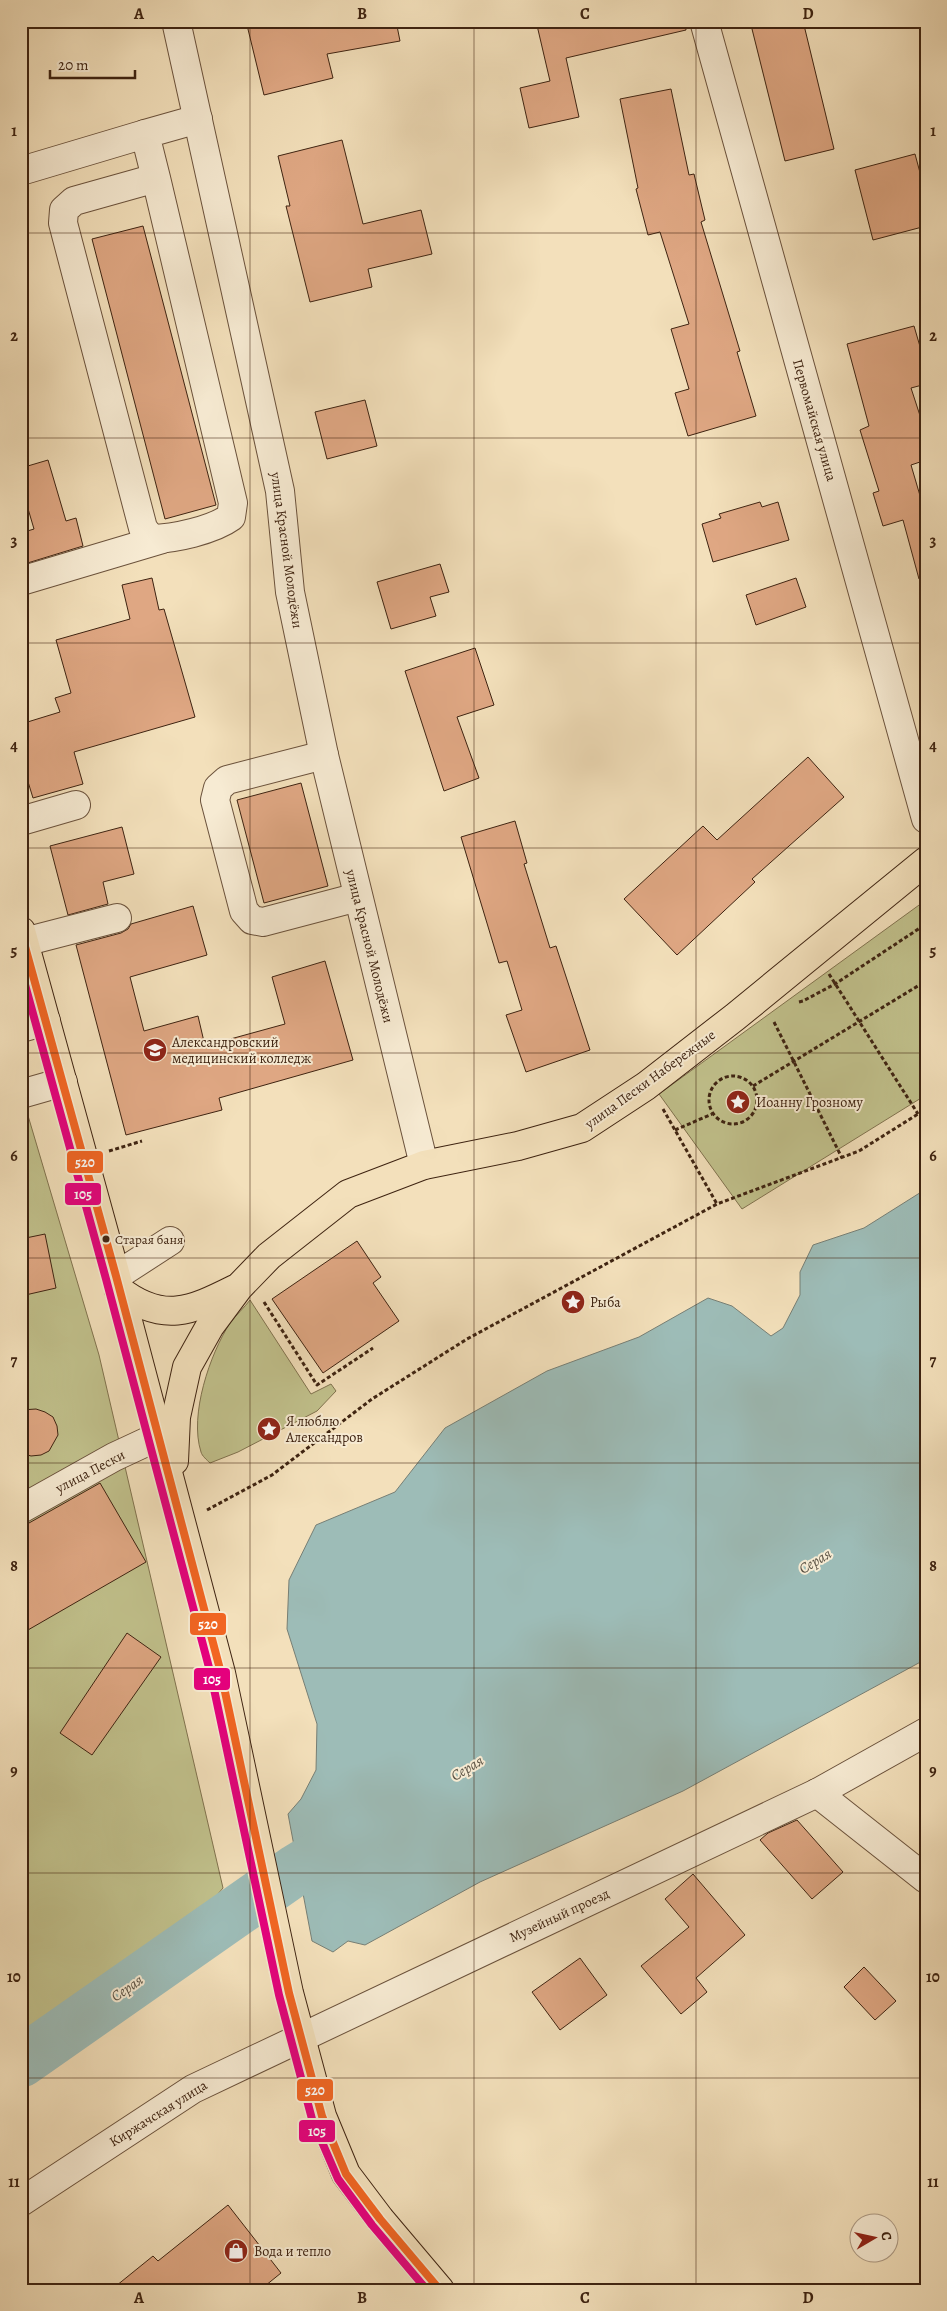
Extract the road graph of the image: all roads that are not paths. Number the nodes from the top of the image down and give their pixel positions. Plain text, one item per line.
1 (176, 21) edge
2 (704, 21) edge
3 (198, 118) junction
4 (145, 134) junction
5 (21, 171) edge
6 (156, 178) junction
7 (162, 539) junction
8 (21, 581) edge
9 (324, 755) junction
10 (76, 805) dead end
11 (926, 819) edge
12 (21, 821) edge
13 (926, 861) edge
14 (358, 897) junction
15 (117, 918) dead end
16 (23, 937) edge
17 (34, 1025) edge
18 (63, 1082) junction
19 (21, 1094) edge
20 (424, 1165) junction
21 (170, 1241) dead end
22 (118, 1283) junction
23 (239, 1287) junction
24 (159, 1436) junction
25 (173, 1489) junction
26 (21, 1509) edge
27 (926, 1732) edge
28 (818, 1793) junction
29 (926, 1879) edge
30 (301, 2037) junction
31 (21, 2202) edge
32 (440, 2290) edge

1 - 3 street, улица Красной Молодёжи
2 - 11 street, Первомайская улица
3 - 4 street
3 - 9 street, улица Красной Молодёжи
4 - 5 street
4 - 6 street
6 - 7 street
6 - 7 street
7 - 8 street
9 - 14 street, улица Красной Молодёжи
9 - 14 street
10 - 12 street
13 - 20 main road, улица Пески Набережные
14 - 20 street, улица Красной Молодёжи
15 - 16 street
16 - 17 main road
17 - 18 main road
18 - 19 street
18 - 22 main road
20 - 23 main road, улица Пески Набережные
21 - 22 street
22 - 23 main road, улица Пески Набережные
22 - 24 main road
23 - 25 main road, улица Пески Набережные
24 - 25 main road
24 - 26 street, улица Пески
25 - 30 main road
27 - 28 street, Музейный проезд
28 - 29 street
28 - 30 street, Музейный проезд
30 - 31 street, Киржачская улица
30 - 32 main road

